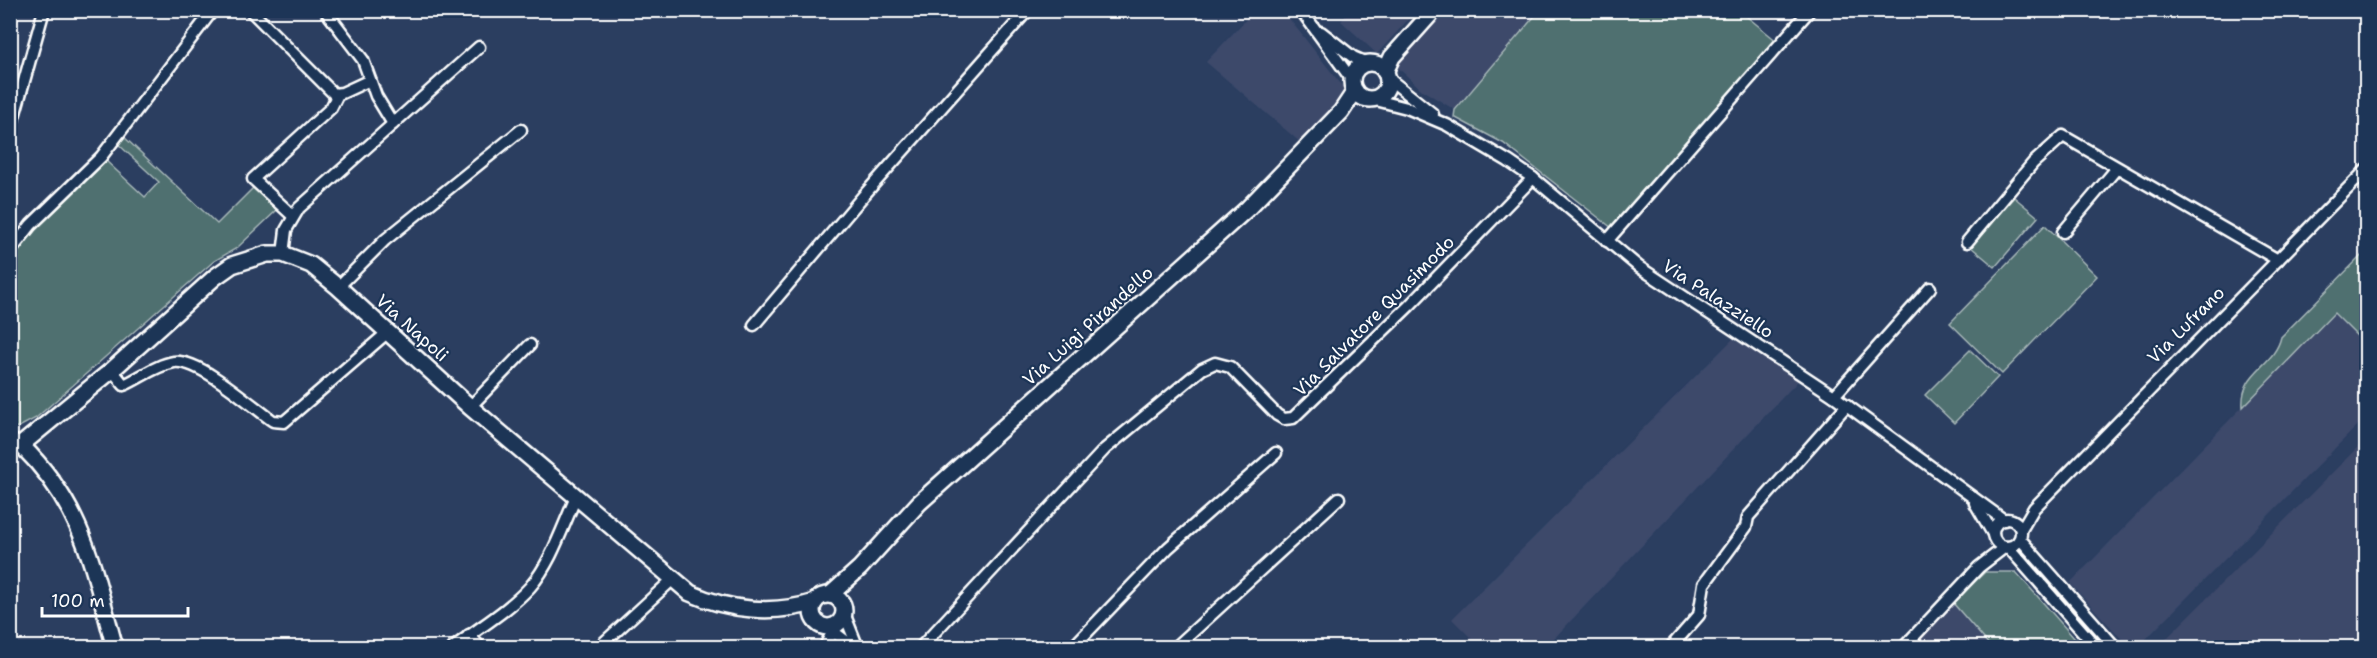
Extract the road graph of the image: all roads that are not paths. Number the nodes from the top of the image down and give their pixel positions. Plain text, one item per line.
1 (44, 10) edge
2 (213, 10) edge
3 (250, 10) edge
4 (325, 10) edge
5 (1028, 10) edge
6 (1300, 10) edge
7 (1434, 10) edge
8 (1810, 10) edge
9 (1310, 22) junction
10 (480, 47) dead end
11 (1378, 69) junction
12 (370, 80) junction
13 (1361, 92) junction
14 (338, 94) junction
15 (393, 124) junction
16 (1448, 125) junction
17 (521, 130) dead end
18 (10, 131) edge
19 (2117, 168) junction
20 (2367, 170) edge
21 (1533, 178) junction
22 (293, 216) junction
23 (2063, 232) dead end
24 (1606, 241) junction
25 (1967, 242) dead end
26 (10, 252) edge
27 (283, 254) junction
28 (2278, 260) junction
29 (338, 287) junction
30 (1930, 288) dead end
31 (754, 325) dead end
32 (388, 332) junction
33 (530, 345) dead end
34 (112, 370) junction
35 (1834, 396) junction
36 (1847, 405) junction
37 (471, 407) junction
38 (16, 442) edge
39 (1276, 453) dead end
40 (577, 495) junction
41 (1339, 498) dead end
42 (1971, 498) junction
43 (2034, 508) junction
44 (2008, 520) junction
45 (2020, 534) junction
46 (1994, 537) junction
47 (2006, 547) junction
48 (1979, 567) junction
49 (860, 568) junction
50 (672, 580) junction
51 (830, 595) junction
52 (815, 602) junction
53 (781, 610) junction
54 (832, 621) junction
55 (469, 635) junction
56 (825, 646) edge
57 (115, 648) edge
58 (453, 648) edge
59 (481, 648) edge
60 (598, 648) edge
61 (856, 648) edge
62 (920, 648) edge
63 (1072, 648) edge
64 (1175, 648) edge
65 (1670, 648) edge
66 (1903, 648) edge
67 (2097, 648) edge
68 (2116, 648) edge

1 - 18 street
2 - 26 street
3 - 14 street
4 - 12 street
5 - 31 street
6 - 9 street, Via Palazziello
7 - 11 street
8 - 24 street
9 - 11 street, Via Palazziello
9 - 13 street, Via Palazziello
10 - 15 street
11 - 13 street
11 - 13 street
11 - 16 street, Via Palazziello
12 - 14 street
12 - 15 street
13 - 16 street, Via Palazziello
13 - 49 street, Via Luigi Pirandello
14 - 22 street
15 - 22 street
16 - 21 street, Via Palazziello
17 - 29 street
19 - 23 street
19 - 25 street
19 - 28 street
20 - 28 street, Via Lufrano
21 - 24 street, Via Palazziello
21 - 62 street, Via Salvatore Quasimodo
22 - 27 street
24 - 35 street, Via Palazziello
27 - 29 street, Via Napoli
27 - 34 street, Via Napoli
28 - 43 street, Via Lufrano
29 - 32 street, Via Napoli
30 - 35 street
32 - 34 street
32 - 37 street, Via Napoli
33 - 37 street
34 - 38 street, Via Napoli
35 - 36 street, Via Palazziello
36 - 42 street, Via Palazziello
36 - 65 street
37 - 40 street, Via Napoli
38 - 57 street
39 - 63 street
40 - 50 street, Via Napoli
40 - 55 street
41 - 64 street
42 - 44 street, Via Palazziello
42 - 46 street, Via Palazziello
43 - 44 street
43 - 45 street
44 - 45 street, Via Palazziello
44 - 46 street
45 - 47 street
45 - 68 street
46 - 47 street
46 - 48 street
47 - 48 street
47 - 67 street
48 - 66 street
49 - 51 street, Via Luigi Pirandello
49 - 54 street, Via Luigi Pirandello
50 - 53 street, Via Napoli
50 - 60 street
51 - 52 street, Via Luigi Pirandello
51 - 54 street
52 - 53 street, Via Napoli
52 - 54 street
53 - 54 street, Via Napoli
54 - 56 street
54 - 61 street
54 - 61 street
55 - 58 street
55 - 59 street

